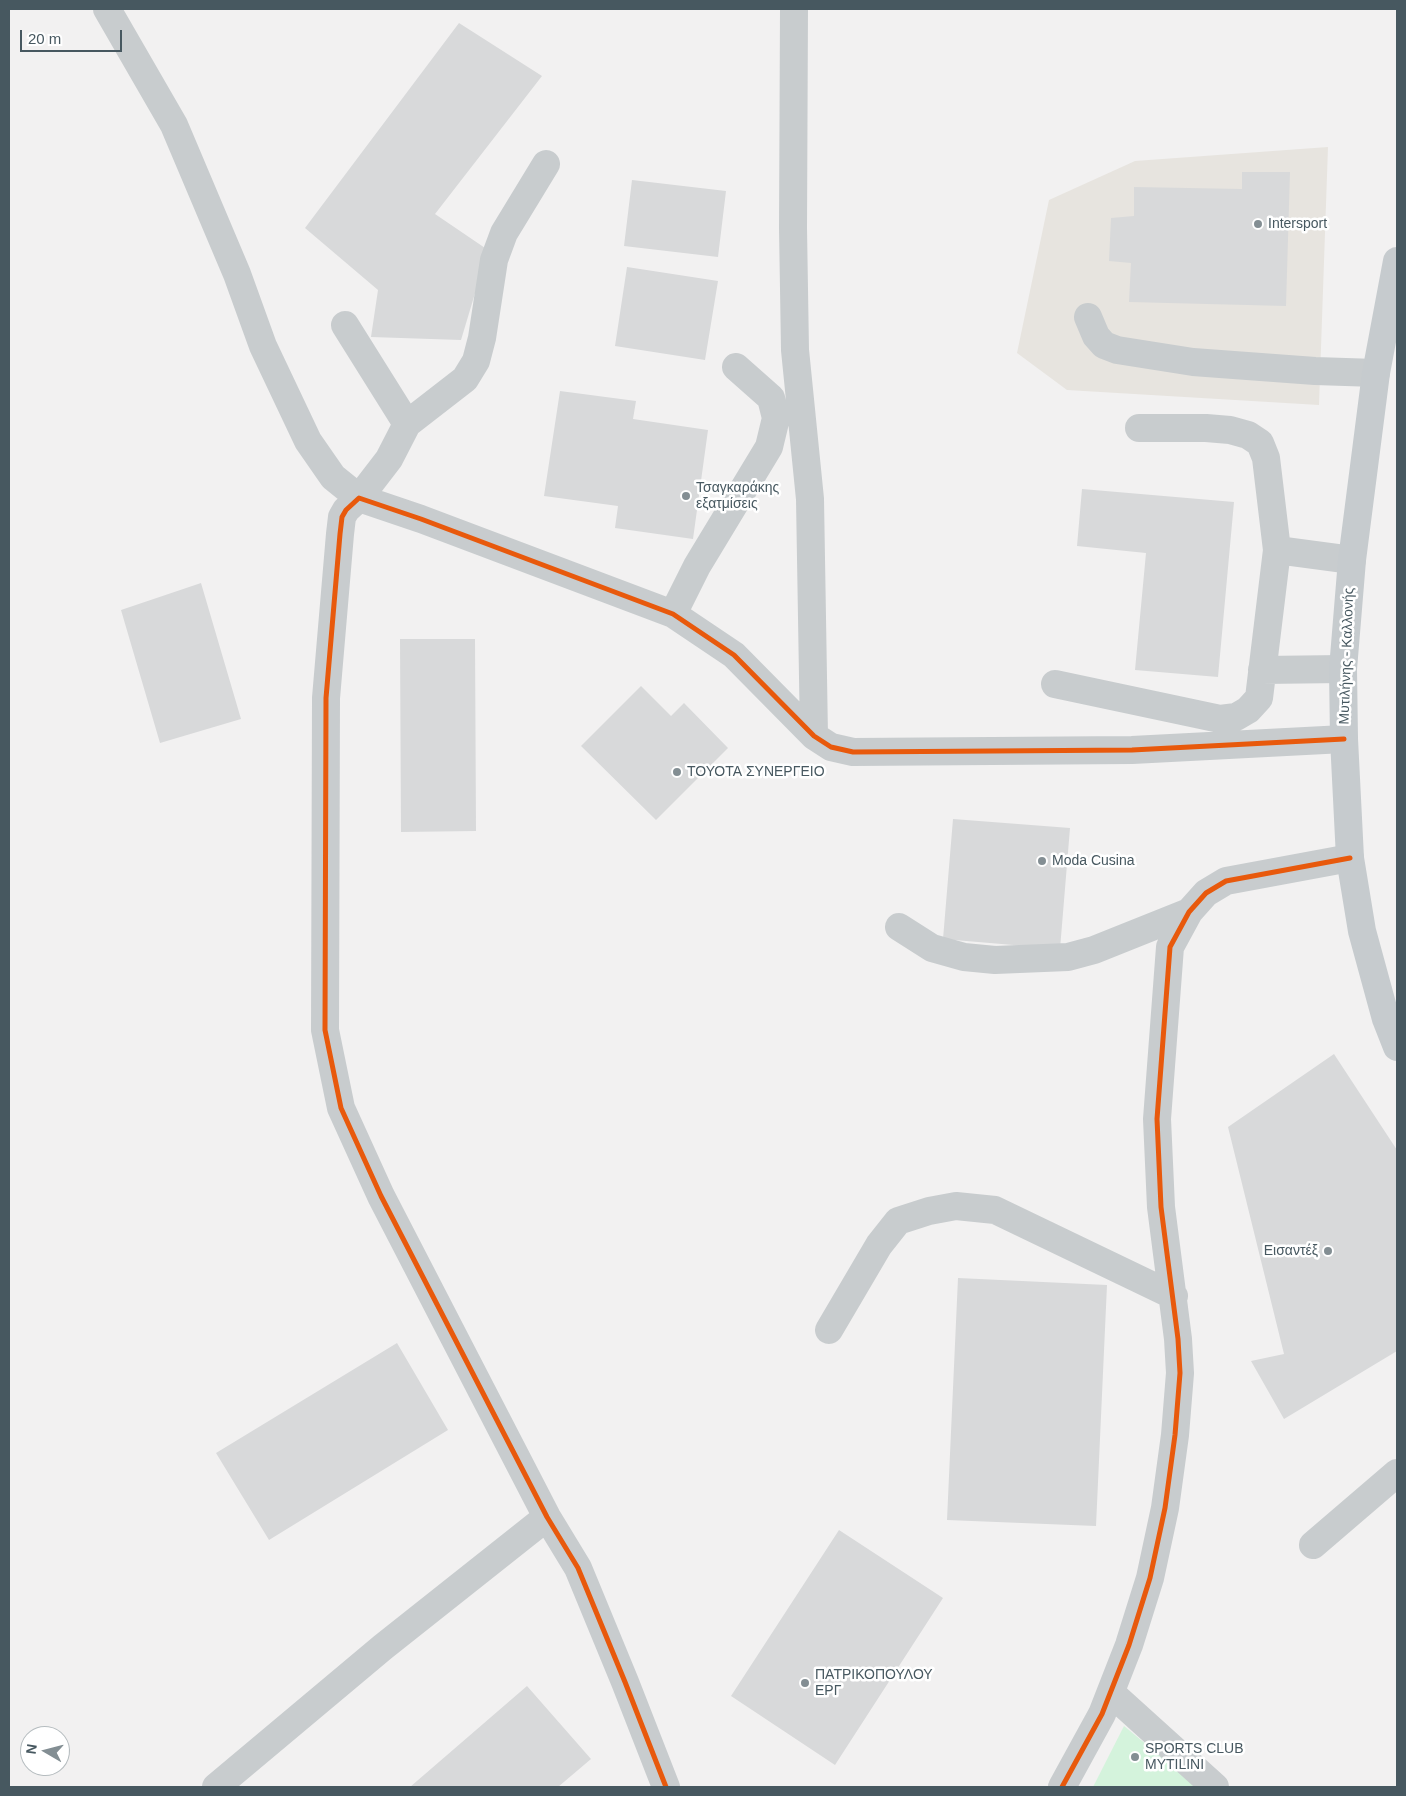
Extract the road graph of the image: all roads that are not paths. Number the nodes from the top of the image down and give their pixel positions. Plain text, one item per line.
1 (107, 9) edge
2 (794, 9) edge
3 (546, 164) dead end
4 (1397, 262) edge
5 (1088, 317) dead end
6 (345, 325) dead end
7 (736, 367) dead end
8 (1376, 373) junction
9 (407, 424) junction
10 (1139, 428) dead end
11 (359, 498) junction
12 (1278, 550) junction
13 (1352, 560) junction
14 (673, 614) junction
15 (1343, 669) junction
16 (1262, 670) junction
17 (1055, 684) dead end
18 (814, 736) junction
19 (1344, 740) junction
20 (1350, 858) junction
21 (1189, 912) junction
22 (899, 927) dead end
23 (1397, 1047) edge
24 (1174, 1296) junction
25 (829, 1330) dead end
26 (1397, 1473) edge
27 (548, 1517) junction
28 (1313, 1545) dead end
29 (1110, 1693) junction
30 (216, 1787) edge
31 (666, 1787) edge
32 (1062, 1787) edge
33 (1215, 1787) edge

1 - 11 street
2 - 18 street
3 - 9 street
4 - 8 main road, Μυτιλήνης - Καλλονής
5 - 8 street
6 - 9 street
7 - 14 street
8 - 13 main road, Μυτιλήνης - Καλλονής
9 - 11 street
10 - 12 street
11 - 14 street
11 - 27 street
12 - 13 street
12 - 16 street
13 - 15 main road, Μυτιλήνης - Καλλονής
14 - 18 street
15 - 16 street
15 - 19 main road, Μυτιλήνης - Καλλονής
16 - 17 street
18 - 19 street
19 - 20 main road, Μυτιλήνης - Καλλονής
20 - 21 street
20 - 23 main road, Μυτιλήνης - Καλλονής
21 - 22 street
21 - 24 street
24 - 25 street
24 - 29 street
26 - 28 street
27 - 30 street
27 - 31 street
29 - 32 street
29 - 33 street

